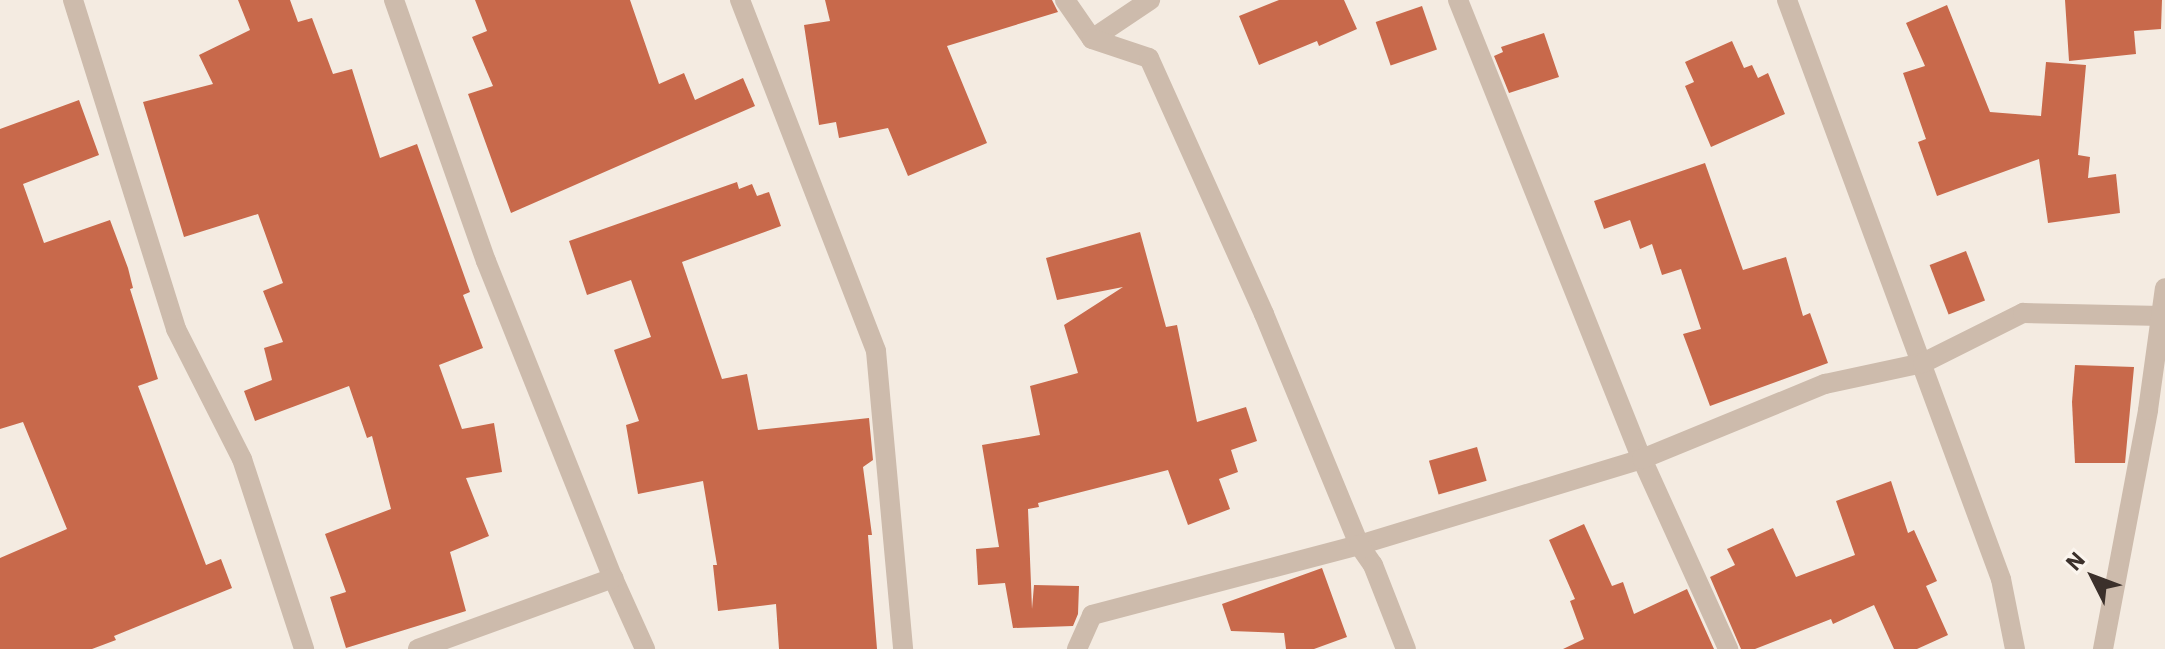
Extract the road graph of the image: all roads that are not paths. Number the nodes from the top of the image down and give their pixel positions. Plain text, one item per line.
1 (73, 0) edge
2 (394, 0) edge
3 (740, 0) edge
4 (1065, 0) edge
5 (1150, 0) edge
6 (1458, 0) edge
7 (1787, 0) edge
8 (1092, 39) junction
9 (2165, 288) edge
10 (2162, 316) junction
11 (1923, 363) junction
12 (1642, 459) junction
13 (1359, 545) junction
14 (613, 578) junction
15 (304, 649) edge
16 (418, 649) edge
17 (645, 649) edge
18 (903, 649) edge
19 (1077, 649) edge
20 (1406, 649) edge
21 (1728, 649) edge
22 (2015, 649) edge
23 (2103, 649) edge

1 - 15 street
2 - 14 street
3 - 18 street
4 - 8 street
5 - 8 street
6 - 12 street
7 - 11 street
8 - 13 street
9 - 10 street
10 - 11 street
10 - 23 street
11 - 12 street
11 - 22 street
12 - 13 street
12 - 21 street
13 - 19 street
13 - 20 street
14 - 16 street
14 - 17 street

